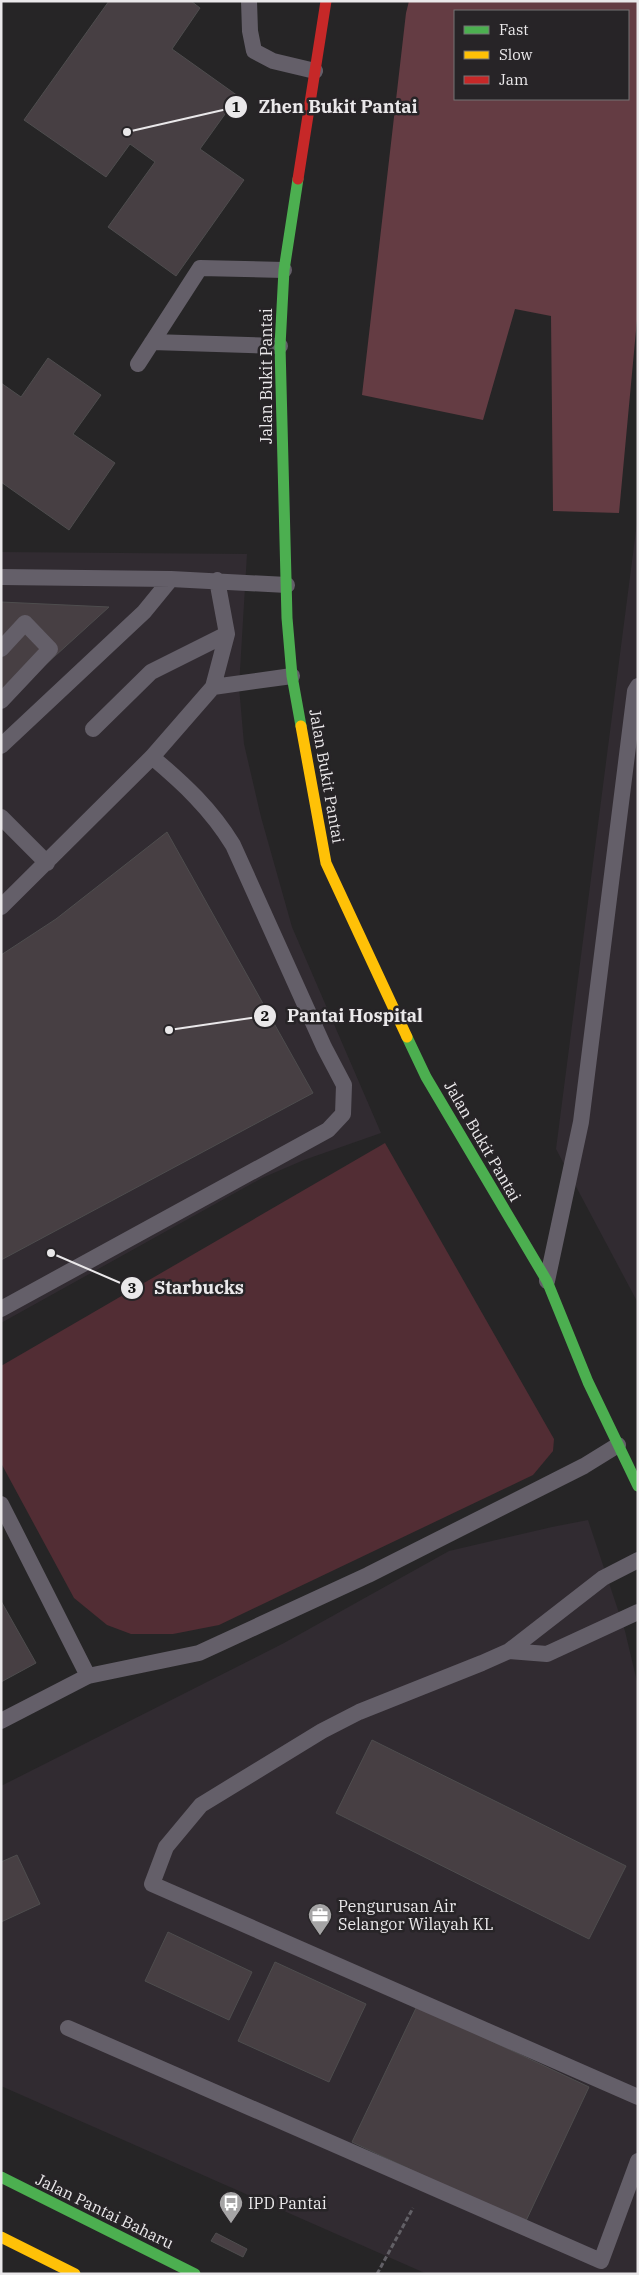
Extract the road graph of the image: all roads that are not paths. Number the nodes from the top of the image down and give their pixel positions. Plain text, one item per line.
1 (249, 1) edge
2 (326, 1) edge
3 (315, 71) junction
4 (284, 270) junction
5 (152, 342) junction
6 (280, 346) junction
7 (138, 364) dead end
8 (1, 576) edge
9 (171, 579) junction
10 (217, 580) junction
11 (286, 585) junction
12 (227, 634) junction
13 (1, 649) edge
14 (292, 676) junction
15 (638, 686) edge
16 (213, 687) junction
17 (1, 700) edge
18 (93, 729) dead end
19 (1, 746) edge
20 (152, 757) junction
21 (1, 817) edge
22 (47, 863) junction
23 (1, 907) edge
24 (547, 1281) junction
25 (1, 1309) edge
26 (618, 1445) junction
27 (638, 1486) edge
28 (1, 1504) edge
29 (638, 1560) edge
30 (638, 1612) edge
31 (509, 1651) junction
32 (88, 1676) junction
33 (1, 1721) edge
34 (68, 2028) dead end
35 (638, 2097) edge
36 (638, 2161) edge
37 (1, 2178) edge
38 (1, 2237) edge
39 (75, 2274) edge
40 (195, 2274) edge

1 - 3 lane
2 - 3 street, Jalan Bukit Pantai
3 - 4 street, Jalan Bukit Pantai
4 - 5 lane
4 - 6 street, Jalan Bukit Pantai
5 - 6 lane
5 - 7 lane
6 - 11 street, Jalan Bukit Pantai
8 - 9 lane
9 - 10 lane
9 - 19 lane
10 - 11 lane
10 - 12 lane
11 - 14 street, Jalan Bukit Pantai
12 - 16 lane
12 - 18 lane
13 - 17 lane
14 - 16 lane
14 - 24 street, Jalan Bukit Pantai
15 - 24 lane
16 - 20 lane
20 - 22 lane
20 - 25 lane
21 - 22 lane
22 - 23 lane
24 - 26 street, Jalan Bukit Pantai
26 - 27 street, Jalan Bukit Pantai
26 - 32 lane
28 - 32 lane
29 - 31 lane
30 - 31 lane
31 - 35 lane
32 - 33 lane
34 - 36 lane
37 - 40 street, Jalan Pantai Baharu
38 - 39 street

